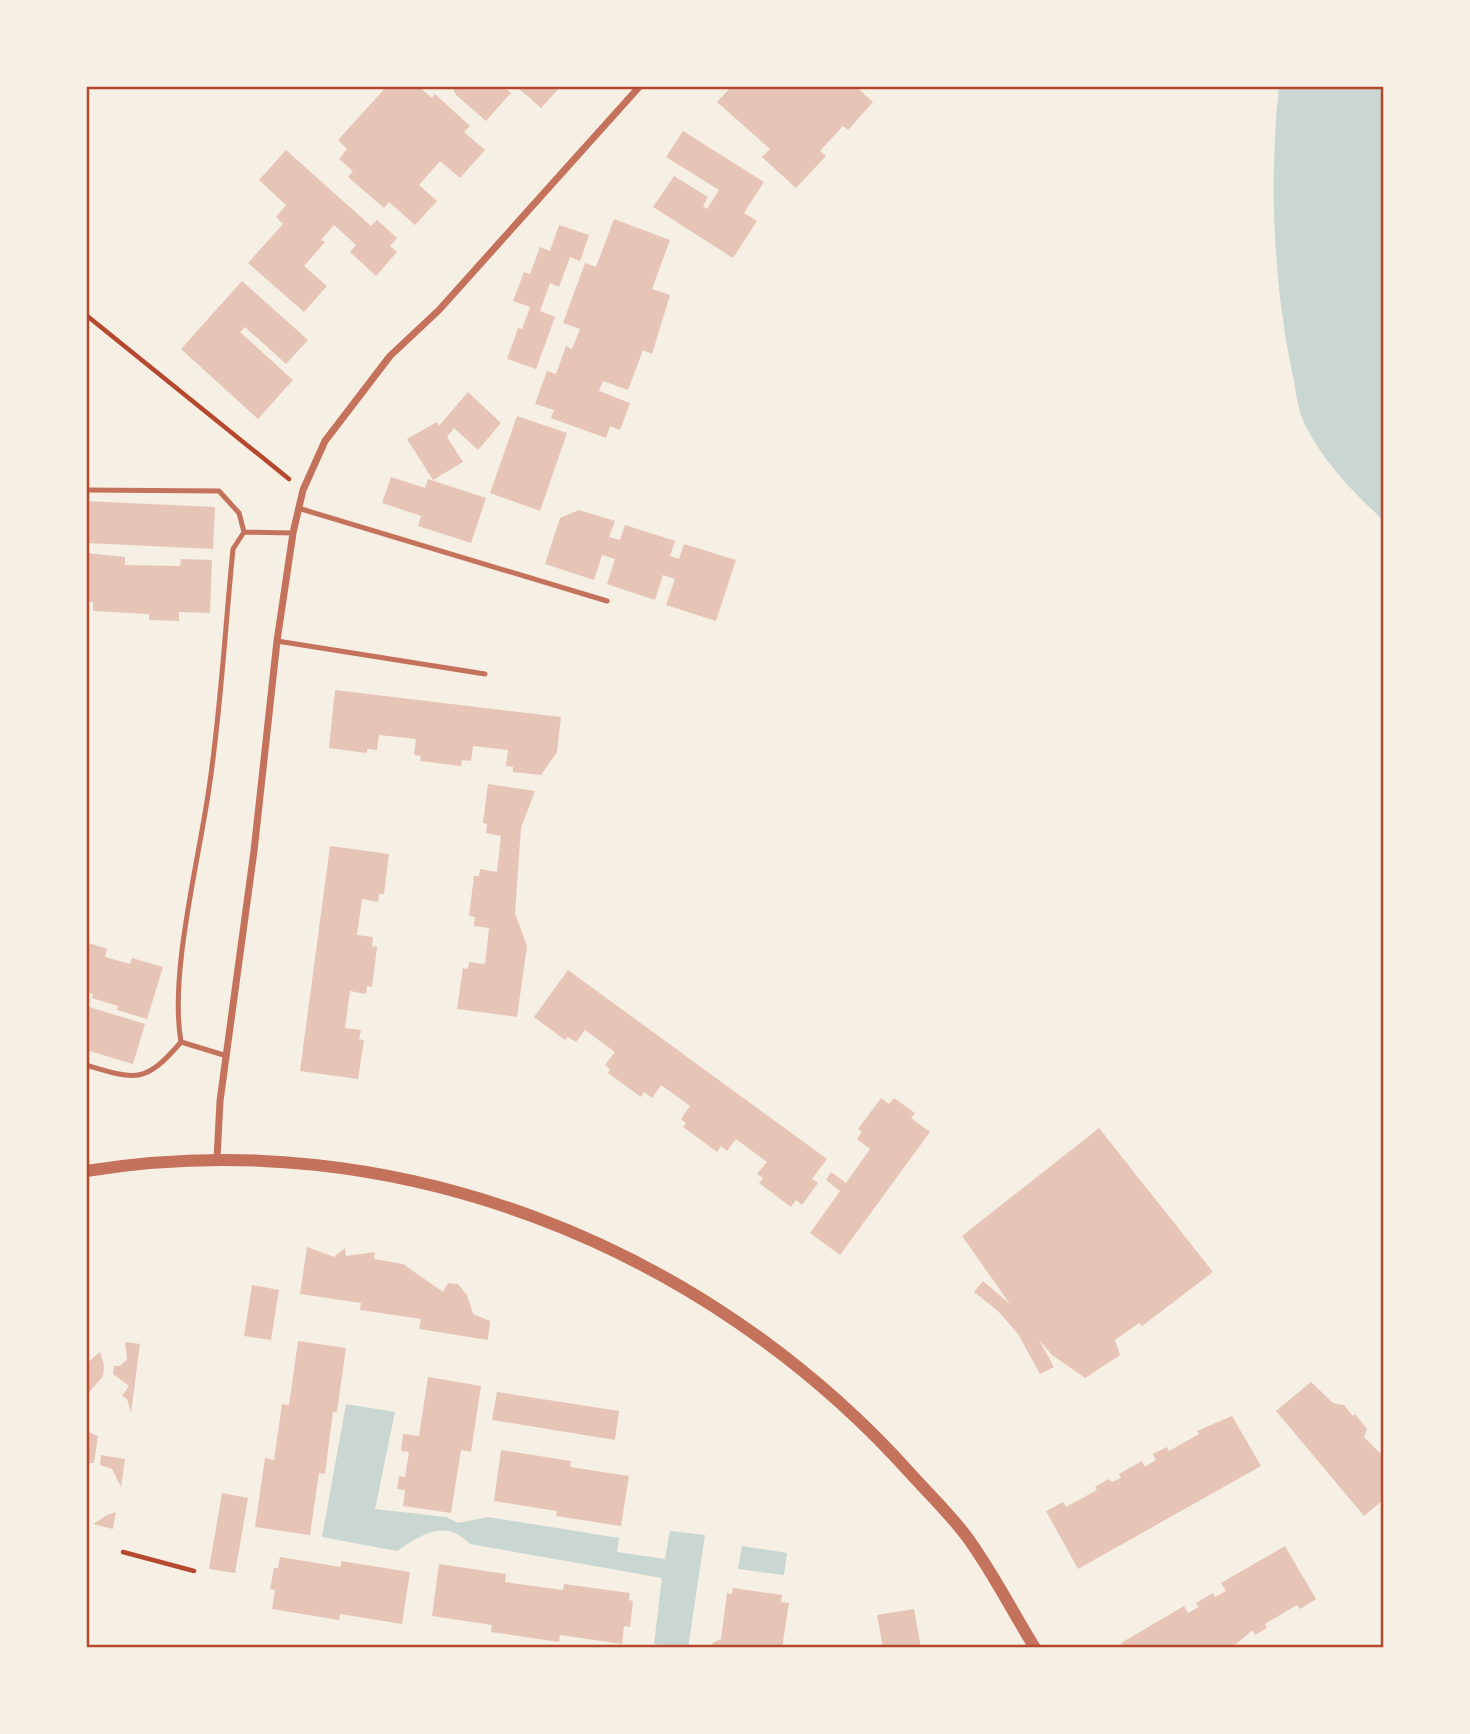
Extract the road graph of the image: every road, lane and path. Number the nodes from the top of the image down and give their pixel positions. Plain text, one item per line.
1 (640, 86) edge
2 (86, 314) edge
3 (86, 490) edge
4 (303, 490) junction
5 (298, 508) junction
6 (243, 532) junction
7 (293, 533) junction
8 (607, 601) dead end
9 (277, 641) junction
10 (485, 674) dead end
11 (181, 1042) junction
12 (227, 1056) junction
13 (86, 1065) edge
14 (217, 1158) junction
15 (86, 1171) edge
16 (124, 1552) dead end
17 (194, 1571) dead end
18 (1035, 1648) edge

1 - 4 street
2 - 4 path
3 - 6 lane
4 - 5 street
5 - 7 street
5 - 8 lane
6 - 7 lane
6 - 11 lane
7 - 9 street
9 - 10 lane
9 - 12 street
11 - 12 lane
11 - 13 lane
12 - 14 street
14 - 15 street
14 - 18 street
16 - 17 path

